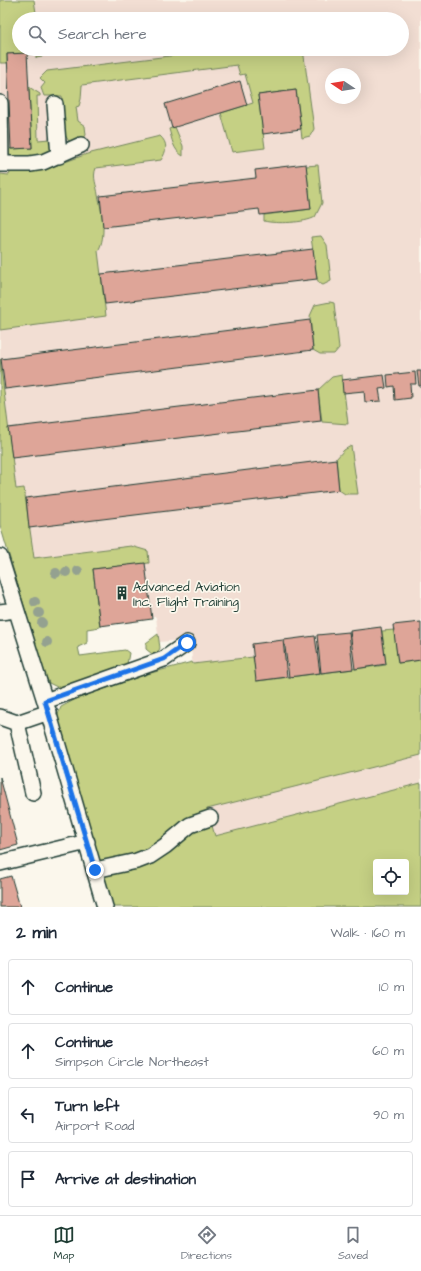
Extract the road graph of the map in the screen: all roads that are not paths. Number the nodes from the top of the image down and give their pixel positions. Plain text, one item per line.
1 (0, 103) edge
2 (56, 104) dead end
3 (81, 146) dead end
4 (59, 156) junction
5 (0, 164) edge
6 (0, 557) edge
7 (16, 610) junction
8 (0, 612) edge
9 (187, 643) dead end
10 (47, 707) junction
11 (0, 717) edge
12 (17, 723) junction
13 (33, 793) dead end
14 (210, 818) dead end
15 (87, 842) junction
16 (0, 863) edge
17 (95, 870) junction
18 (105, 907) edge

1 - 5 street
2 - 4 street
3 - 4 street
4 - 5 street
6 - 7 street
7 - 8 street
7 - 10 street
9 - 10 street
10 - 12 street
10 - 15 street
11 - 12 street
12 - 13 street
14 - 17 street
15 - 16 street
15 - 17 street
17 - 18 street

